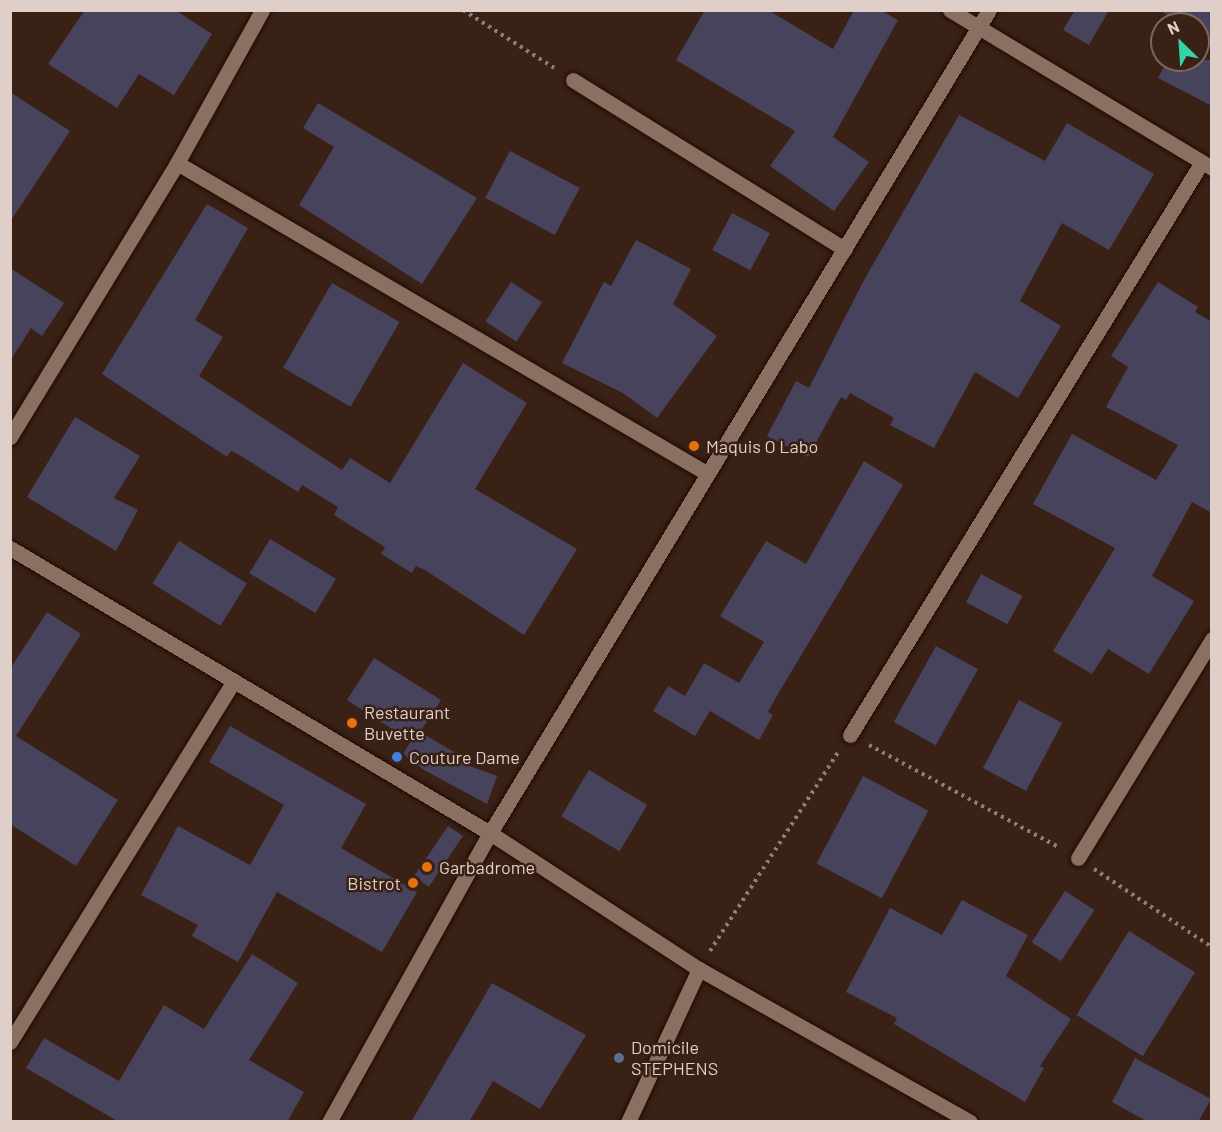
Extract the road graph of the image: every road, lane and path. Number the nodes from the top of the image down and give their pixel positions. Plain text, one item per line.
1 (262, 10) edge
2 (463, 10) edge
3 (950, 10) edge
4 (989, 10) edge
5 (978, 29) junction
6 (573, 80) joint
7 (177, 163) junction
8 (1207, 165) edge
9 (845, 249) junction
10 (10, 437) edge
11 (708, 474) junction
12 (10, 548) edge
13 (1212, 639) edge
14 (234, 681) junction
15 (850, 735) junction
16 (490, 833) junction
17 (1078, 858) junction
18 (1212, 946) edge
19 (699, 969) junction
20 (10, 1042) edge
21 (965, 1121) edge
22 (329, 1122) edge
23 (628, 1122) edge

1 - 7 street
2 - 6 path
3 - 5 street
4 - 5 street
5 - 8 street
5 - 9 street
6 - 9 street
7 - 10 street
7 - 11 street
8 - 15 street
9 - 11 street
11 - 16 street
12 - 14 street
13 - 17 street
14 - 16 street
14 - 20 street
15 - 17 path
15 - 19 path
16 - 19 street
16 - 22 street
17 - 18 path
19 - 21 street
19 - 23 street

